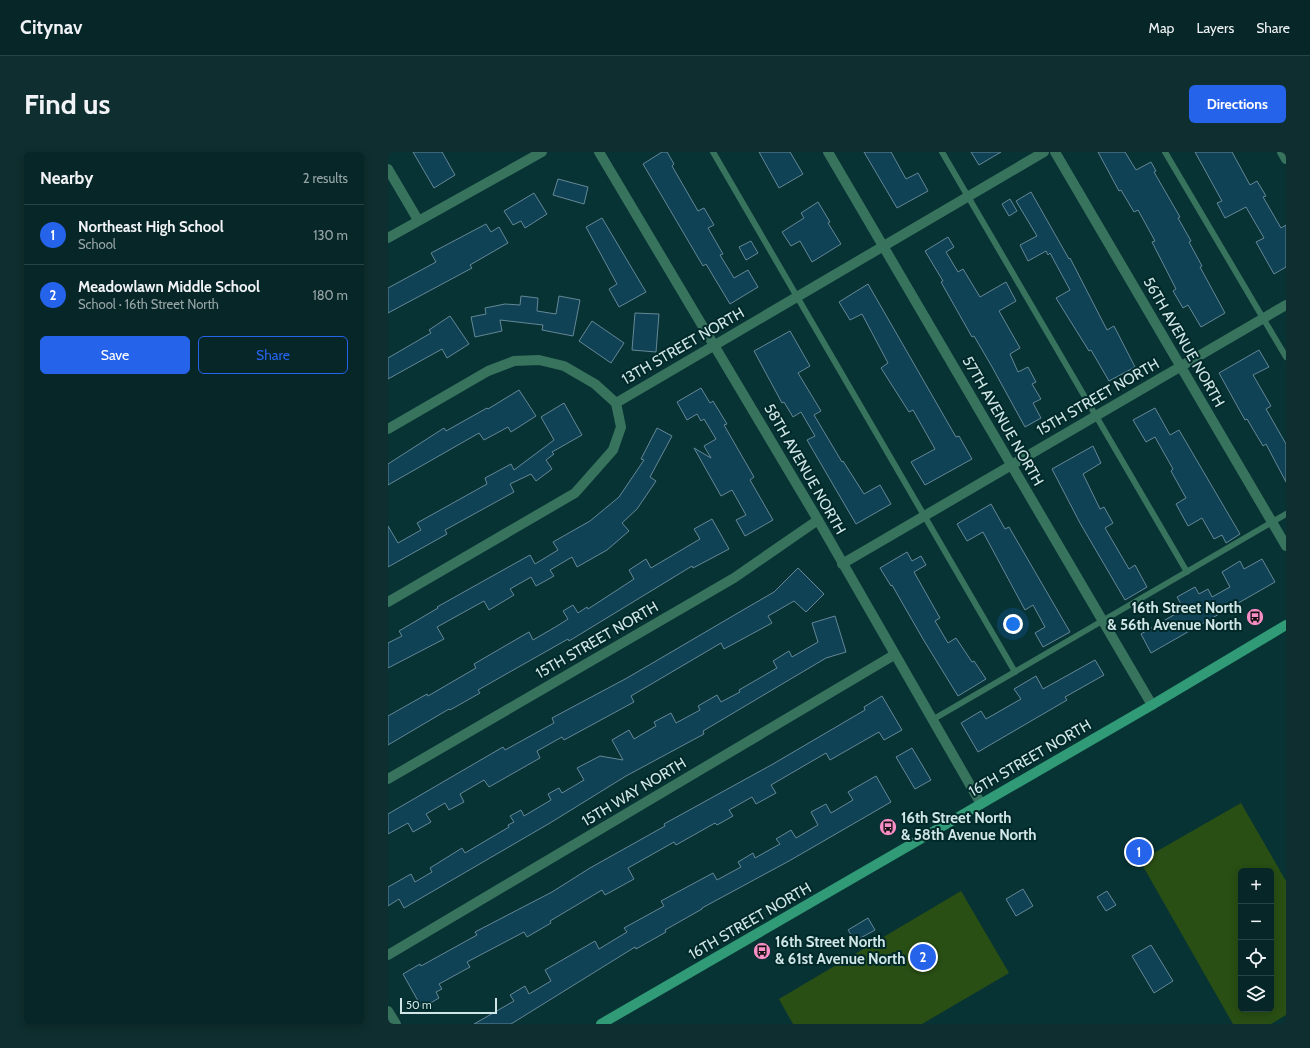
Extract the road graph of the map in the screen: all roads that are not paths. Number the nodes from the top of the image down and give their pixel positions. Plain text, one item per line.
1 (542, 152) edge
2 (599, 152) edge
3 (712, 152) edge
4 (828, 152) edge
5 (942, 152) edge
6 (1044, 152) edge
7 (1056, 152) edge
8 (1165, 152) edge
9 (1282, 152) edge
10 (1286, 159) edge
11 (388, 169) edge
12 (968, 196) junction
13 (418, 220) junction
14 (388, 238) edge
15 (884, 245) junction
16 (796, 297) junction
17 (1286, 305) edge
18 (1263, 318) junction
19 (715, 346) junction
20 (1286, 357) edge
21 (1181, 366) junction
22 (616, 403) junction
23 (1095, 416) junction
24 (388, 429) edge
25 (1011, 465) junction
26 (1286, 514) edge
27 (924, 516) junction
28 (818, 520) junction
29 (1272, 522) junction
30 (1286, 546) edge
31 (842, 564) junction
32 (1187, 572) junction
33 (388, 602) edge
34 (1102, 621) junction
35 (1286, 625) edge
36 (894, 655) junction
37 (1015, 672) junction
38 (1152, 705) junction
39 (932, 720) junction
40 (388, 779) edge
41 (981, 804) junction
42 (388, 955) edge
43 (388, 1011) edge
44 (396, 1024) edge
45 (601, 1024) edge

1 - 13 street
2 - 19 street, 58TH AVENUE NORTH
3 - 16 lane
4 - 15 street, 57TH AVENUE NORTH
5 - 12 lane
6 - 12 street, 13TH STREET NORTH
7 - 21 street, 56TH AVENUE NORTH
8 - 18 lane
9 - 10 street
11 - 13 street
12 - 15 street, 13TH STREET NORTH
12 - 23 lane
13 - 14 street
15 - 16 street, 13TH STREET NORTH
15 - 25 street, 57TH AVENUE NORTH
16 - 19 street, 13TH STREET NORTH
16 - 27 lane
17 - 18 street, 15TH STREET NORTH
18 - 20 lane
18 - 21 street, 15TH STREET NORTH
19 - 22 street, 13TH STREET NORTH
19 - 28 street, 58TH AVENUE NORTH
21 - 23 street, 15TH STREET NORTH
21 - 29 street, 56TH AVENUE NORTH
22 - 24 street
22 - 33 street, 13TH STREET NORTH
23 - 25 street, 15TH STREET NORTH
23 - 32 lane
25 - 27 street, 15TH STREET NORTH
25 - 34 street, 57TH AVENUE NORTH
26 - 29 lane
27 - 31 street, 15TH STREET NORTH
27 - 37 lane
28 - 31 street, 58TH AVENUE NORTH
28 - 40 street, 15TH STREET NORTH
29 - 30 street, 56TH AVENUE NORTH
29 - 32 lane
31 - 36 street, 58TH AVENUE NORTH
32 - 34 lane
34 - 37 lane
34 - 38 street, 57TH AVENUE NORTH
35 - 38 street, 16TH STREET NORTH
36 - 39 street, 58TH AVENUE NORTH
36 - 42 street, 15TH WAY NORTH
37 - 39 lane
38 - 41 street, 16TH STREET NORTH
39 - 41 street, 58TH AVENUE NORTH
41 - 45 street, 16TH STREET NORTH
43 - 44 street

